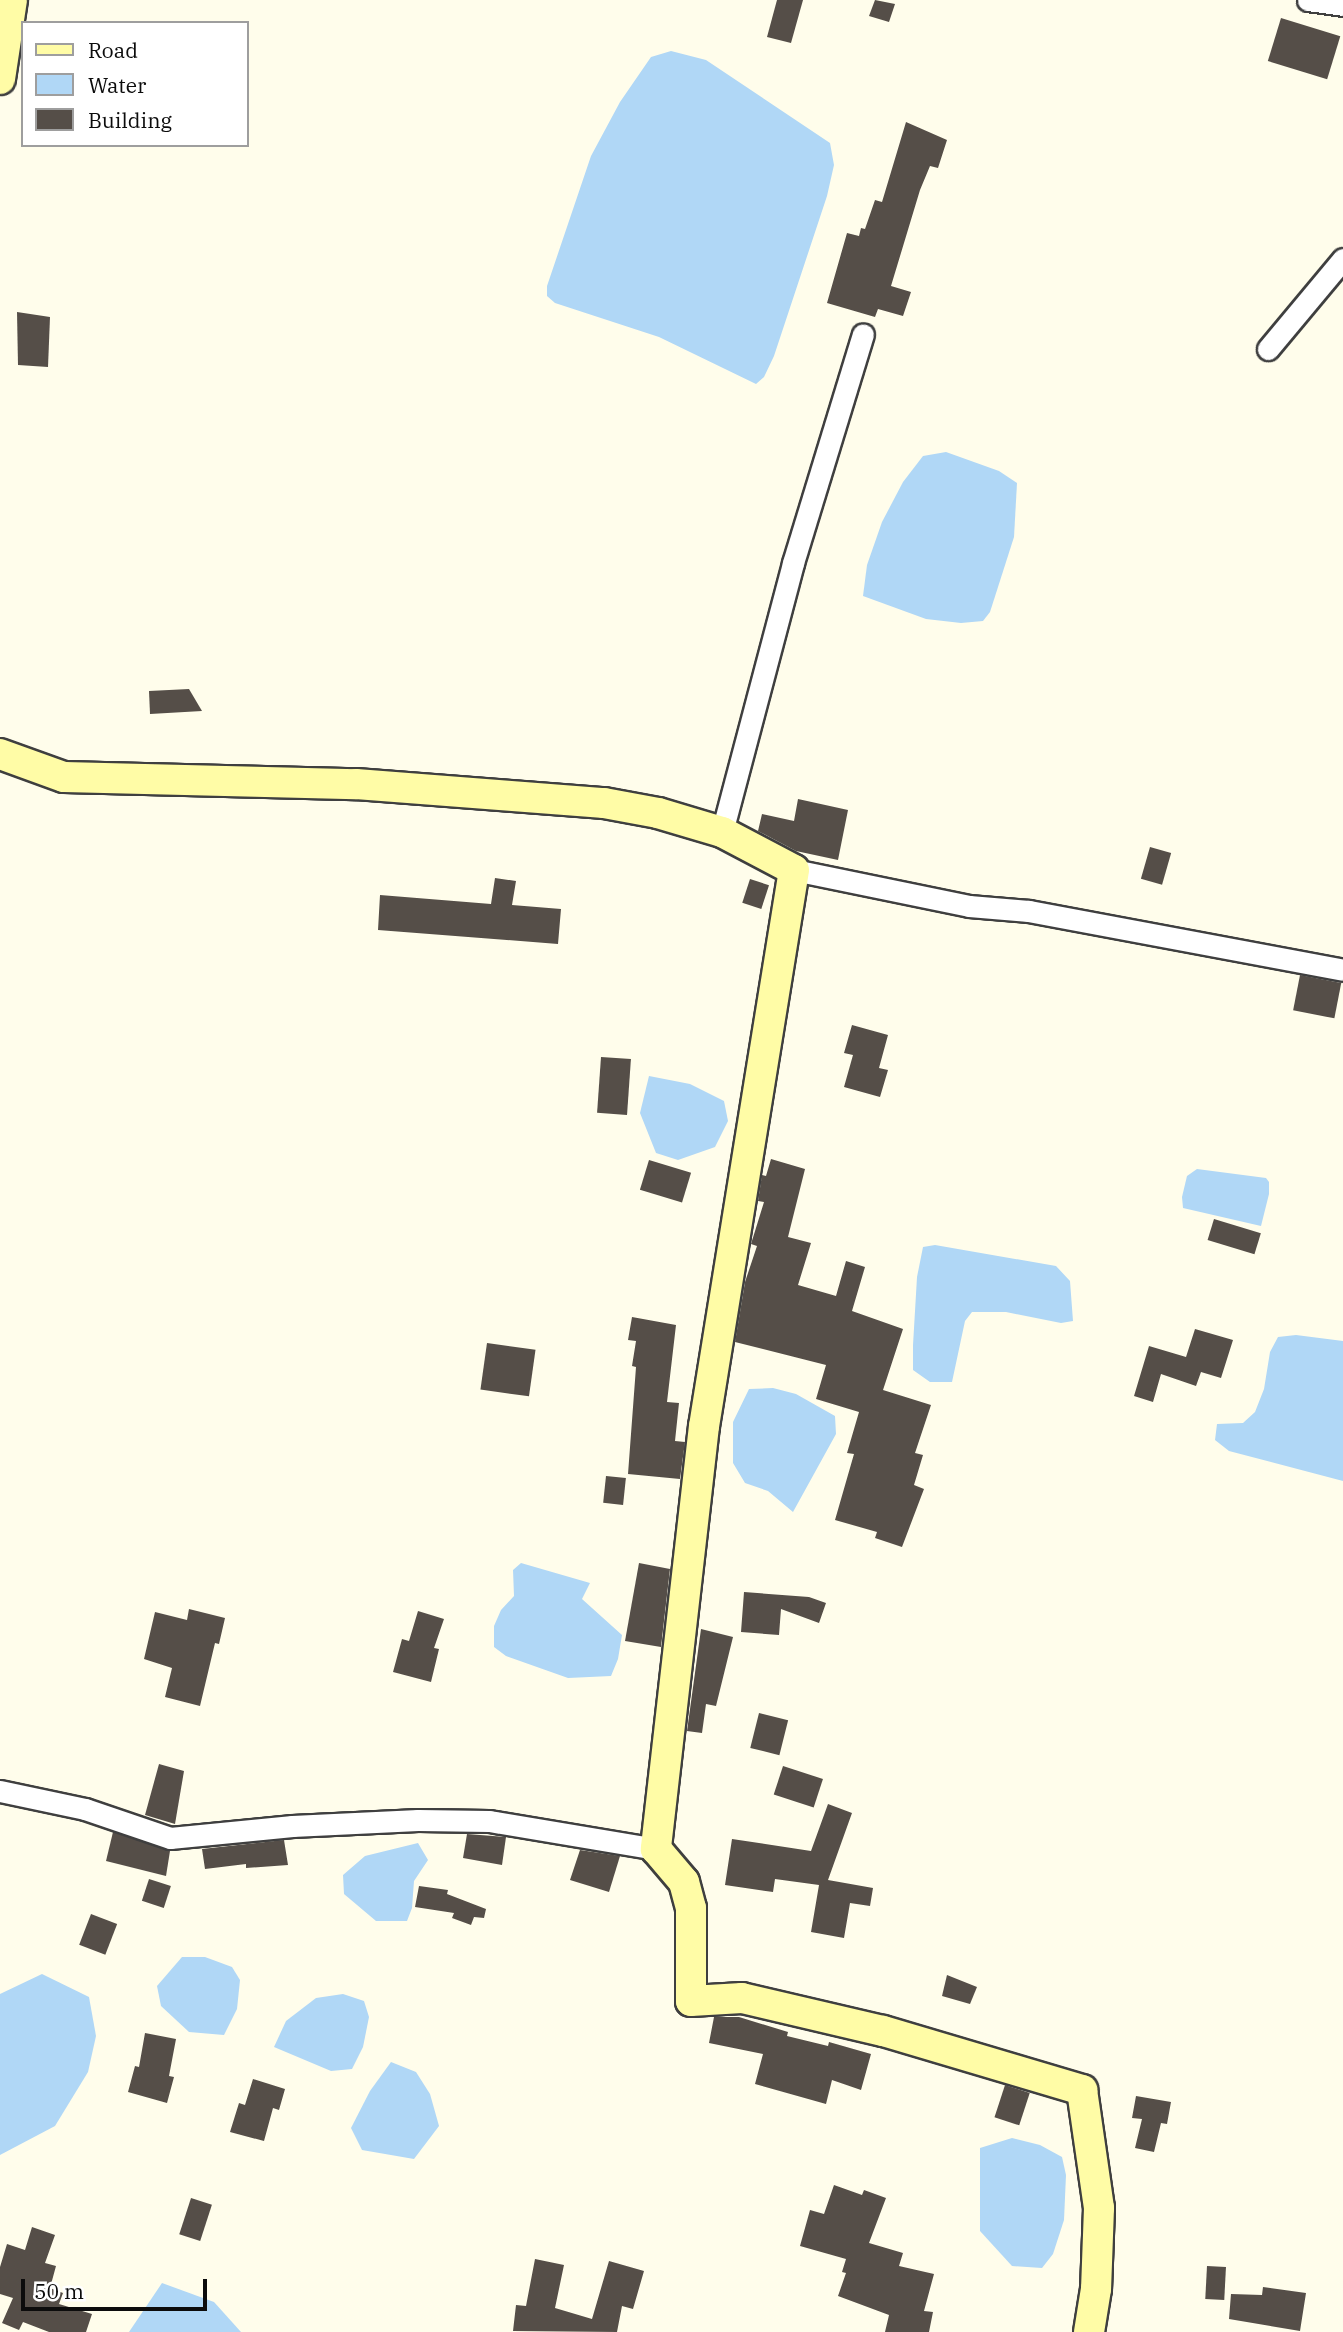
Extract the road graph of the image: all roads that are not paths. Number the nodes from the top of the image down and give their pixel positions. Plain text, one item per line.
1 (12, 0) edge
2 (1308, 0) edge
3 (1343, 5) edge
4 (0, 79) edge
5 (1343, 259) edge
6 (863, 334) dead end
7 (1268, 348) dead end
8 (0, 754) edge
9 (722, 832) junction
10 (794, 870) junction
11 (1343, 970) edge
12 (0, 1791) edge
13 (656, 1849) junction
14 (1089, 2332) edge

1 - 4 street
2 - 3 street
5 - 7 street
6 - 9 street
8 - 9 street
9 - 10 street
10 - 11 street
10 - 13 street
12 - 13 street
13 - 14 street

